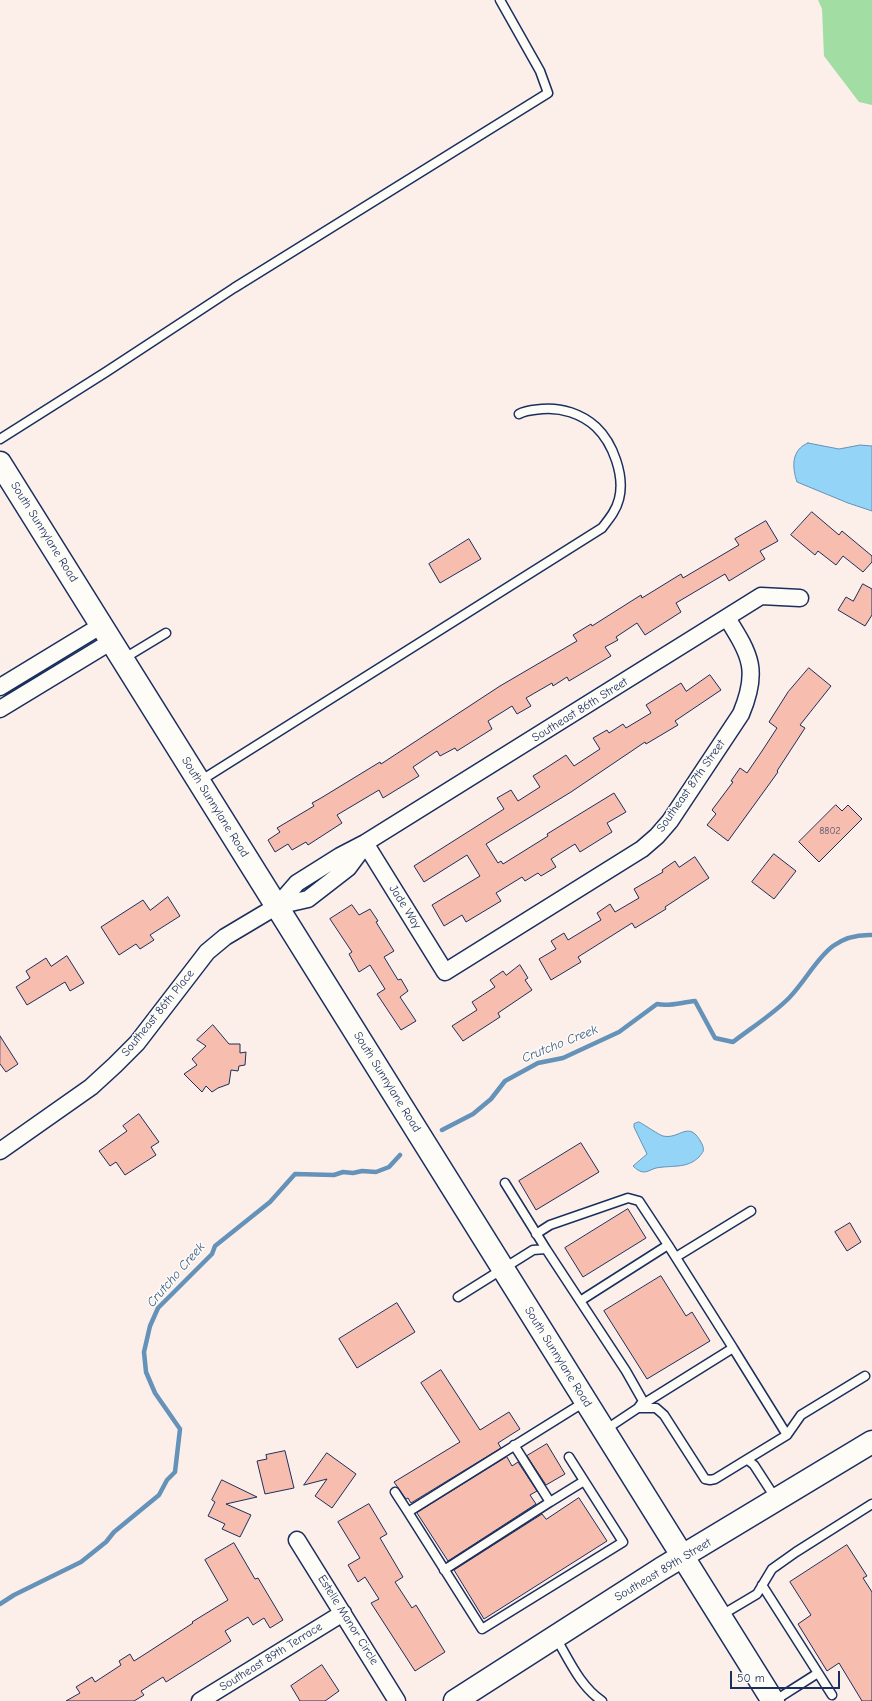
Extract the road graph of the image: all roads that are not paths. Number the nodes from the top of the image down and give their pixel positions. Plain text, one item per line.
1 (500, 0) edge
2 (519, 414) dead end
3 (0, 439) edge
4 (0, 463) edge
5 (800, 598) dead end
6 (727, 618) junction
7 (107, 633) junction
8 (166, 633) dead end
9 (124, 659) junction
10 (0, 687) edge
11 (0, 709) edge
12 (200, 781) junction
13 (366, 843) junction
14 (277, 906) junction
15 (445, 972) joint
16 (0, 1151) edge
17 (504, 1183) dead end
18 (751, 1211) dead end
19 (536, 1234) junction
20 (668, 1245) junction
21 (546, 1249) junction
22 (676, 1258) junction
23 (504, 1268) junction
24 (458, 1296) dead end
25 (580, 1301) junction
26 (733, 1348) junction
27 (865, 1376) dead end
28 (586, 1401) junction
29 (638, 1408) junction
30 (604, 1431) junction
31 (787, 1435) junction
32 (514, 1445) junction
33 (870, 1448) edge
34 (569, 1457) dead end
35 (746, 1460) junction
36 (584, 1481) junction
37 (395, 1492) dead end
38 (776, 1500) junction
39 (550, 1502) junction
40 (872, 1504) edge
41 (408, 1512) junction
42 (297, 1540) dead end
43 (682, 1556) junction
44 (444, 1570) junction
45 (762, 1585) junction
46 (343, 1613) junction
47 (719, 1616) junction
48 (555, 1637) junction
49 (818, 1673) junction
50 (832, 1695) dead end
51 (200, 1701) edge
52 (397, 1701) edge
53 (455, 1701) edge
54 (602, 1701) edge
55 (773, 1701) edge

1 - 3 lane
2 - 12 lane
4 - 7 main road, South Sunnylane Road
5 - 6 street, Southeast 86th Street
6 - 13 street, Southeast 86th Street
6 - 15 street, Southeast 87th Street
7 - 9 main road, South Sunnylane Road
7 - 10 street
7 - 11 street
8 - 9 lane
9 - 12 main road, South Sunnylane Road
12 - 14 main road, South Sunnylane Road
13 - 14 street, Southeast 86th Street
13 - 15 street, Jade Way
14 - 16 street, Southeast 86th Place
14 - 23 main road, South Sunnylane Road
17 - 19 lane
18 - 22 lane
19 - 20 lane
19 - 21 lane
20 - 22 lane
20 - 25 lane
21 - 23 lane
21 - 25 lane
22 - 26 lane
23 - 24 lane
23 - 28 main road, South Sunnylane Road
25 - 29 lane
26 - 29 lane
26 - 31 lane
27 - 31 lane
28 - 30 main road, South Sunnylane Road
28 - 32 lane
29 - 30 lane
29 - 35 lane
30 - 43 main road, South Sunnylane Road
31 - 35 lane
32 - 39 lane
32 - 41 lane
33 - 38 main road, Southeast 89th Street
34 - 36 lane
35 - 38 lane
36 - 39 lane
36 - 44 lane
37 - 41 lane
38 - 43 main road, Southeast 89th Street
39 - 44 lane
40 - 45 lane
41 - 44 lane
42 - 46 street, Estelle Manor Circle
43 - 47 main road, South Sunnylane Road
43 - 48 main road, Southeast 89th Street
45 - 47 lane
45 - 49 lane
46 - 51 street, Southeast 89th Terrace
46 - 52 street, Estelle Manor Circle
47 - 55 main road, South Sunnylane Road
48 - 53 main road, Southeast 89th Street
48 - 54 lane
49 - 50 lane
49 - 55 lane

